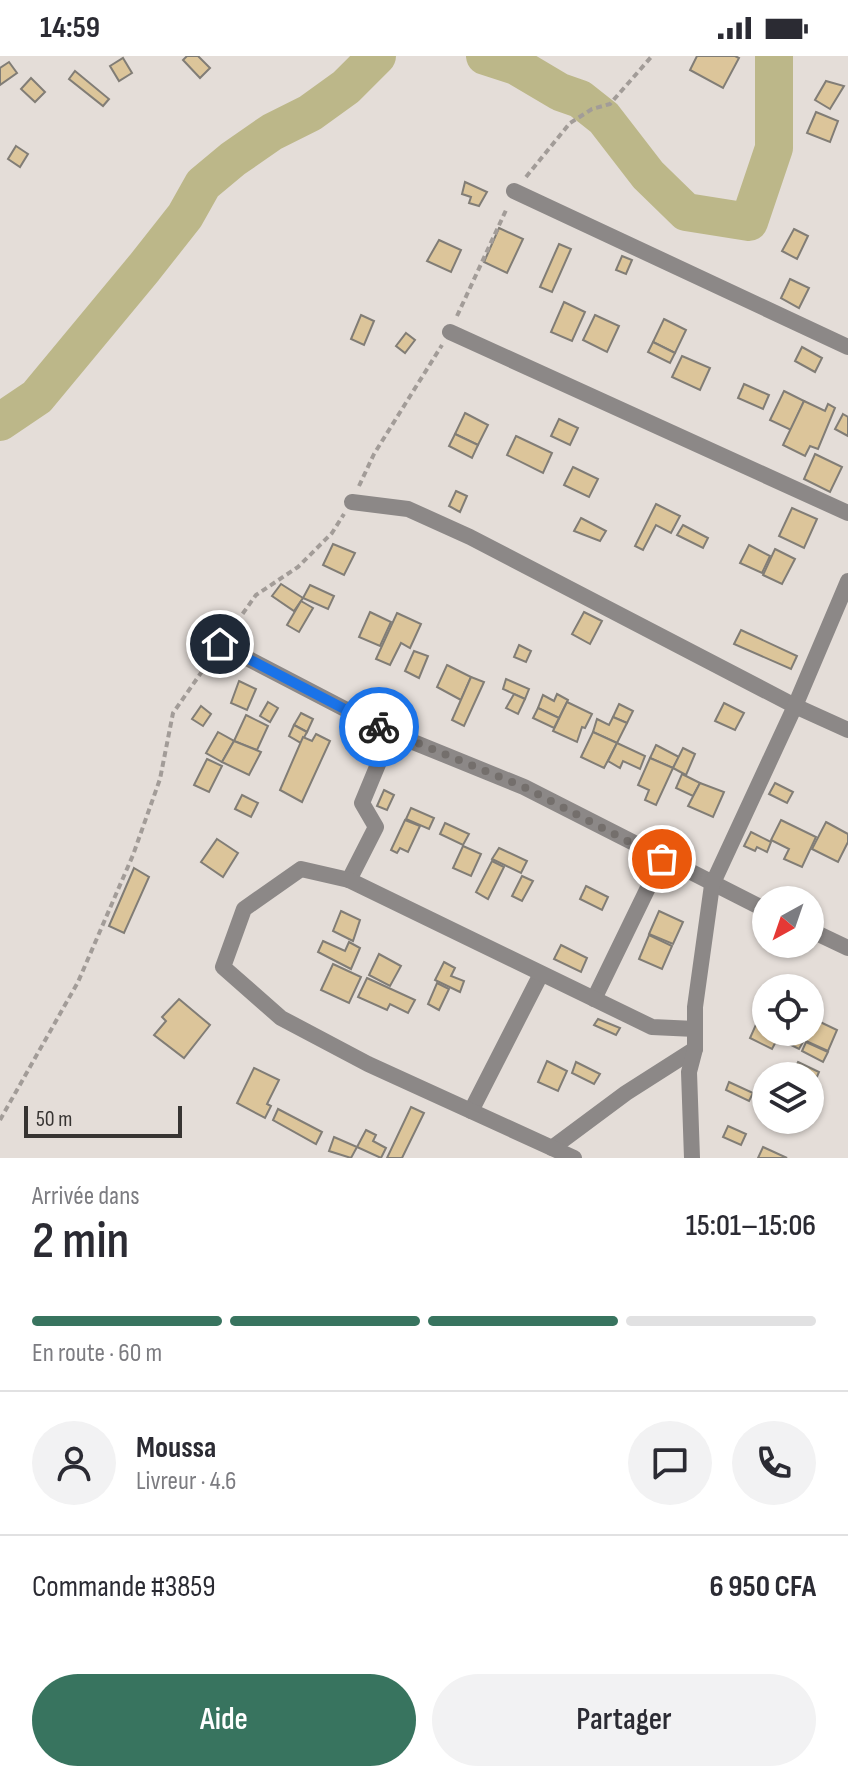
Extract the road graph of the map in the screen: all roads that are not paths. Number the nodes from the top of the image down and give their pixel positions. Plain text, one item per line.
1 (514, 191) road end
2 (450, 332) road end
3 (848, 347) edge
4 (352, 502) road end
5 (848, 513) edge
6 (848, 581) edge
7 (220, 644) road end
8 (795, 706) junction
9 (848, 730) edge
10 (391, 733) junction
11 (662, 859) junction
12 (349, 880) junction
13 (712, 885) junction
14 (752, 904) edge
15 (824, 937) edge
16 (848, 948) edge
17 (541, 974) junction
18 (594, 999) junction
19 (695, 1029) junction
20 (695, 1049) junction
21 (471, 1111) junction
22 (552, 1148) junction
23 (574, 1158) edge
24 (692, 1158) edge

1 - 3 street
2 - 5 street
4 - 8 street
6 - 8 street
7 - 10 street
8 - 9 street
8 - 13 street
10 - 11 street
10 - 12 street
11 - 13 street
11 - 18 street
12 - 17 street
12 - 21 street
13 - 14 street
13 - 19 street
15 - 16 street
17 - 18 street
17 - 21 street
18 - 19 street
19 - 20 street
20 - 22 street
20 - 24 street
21 - 22 street
22 - 23 street

